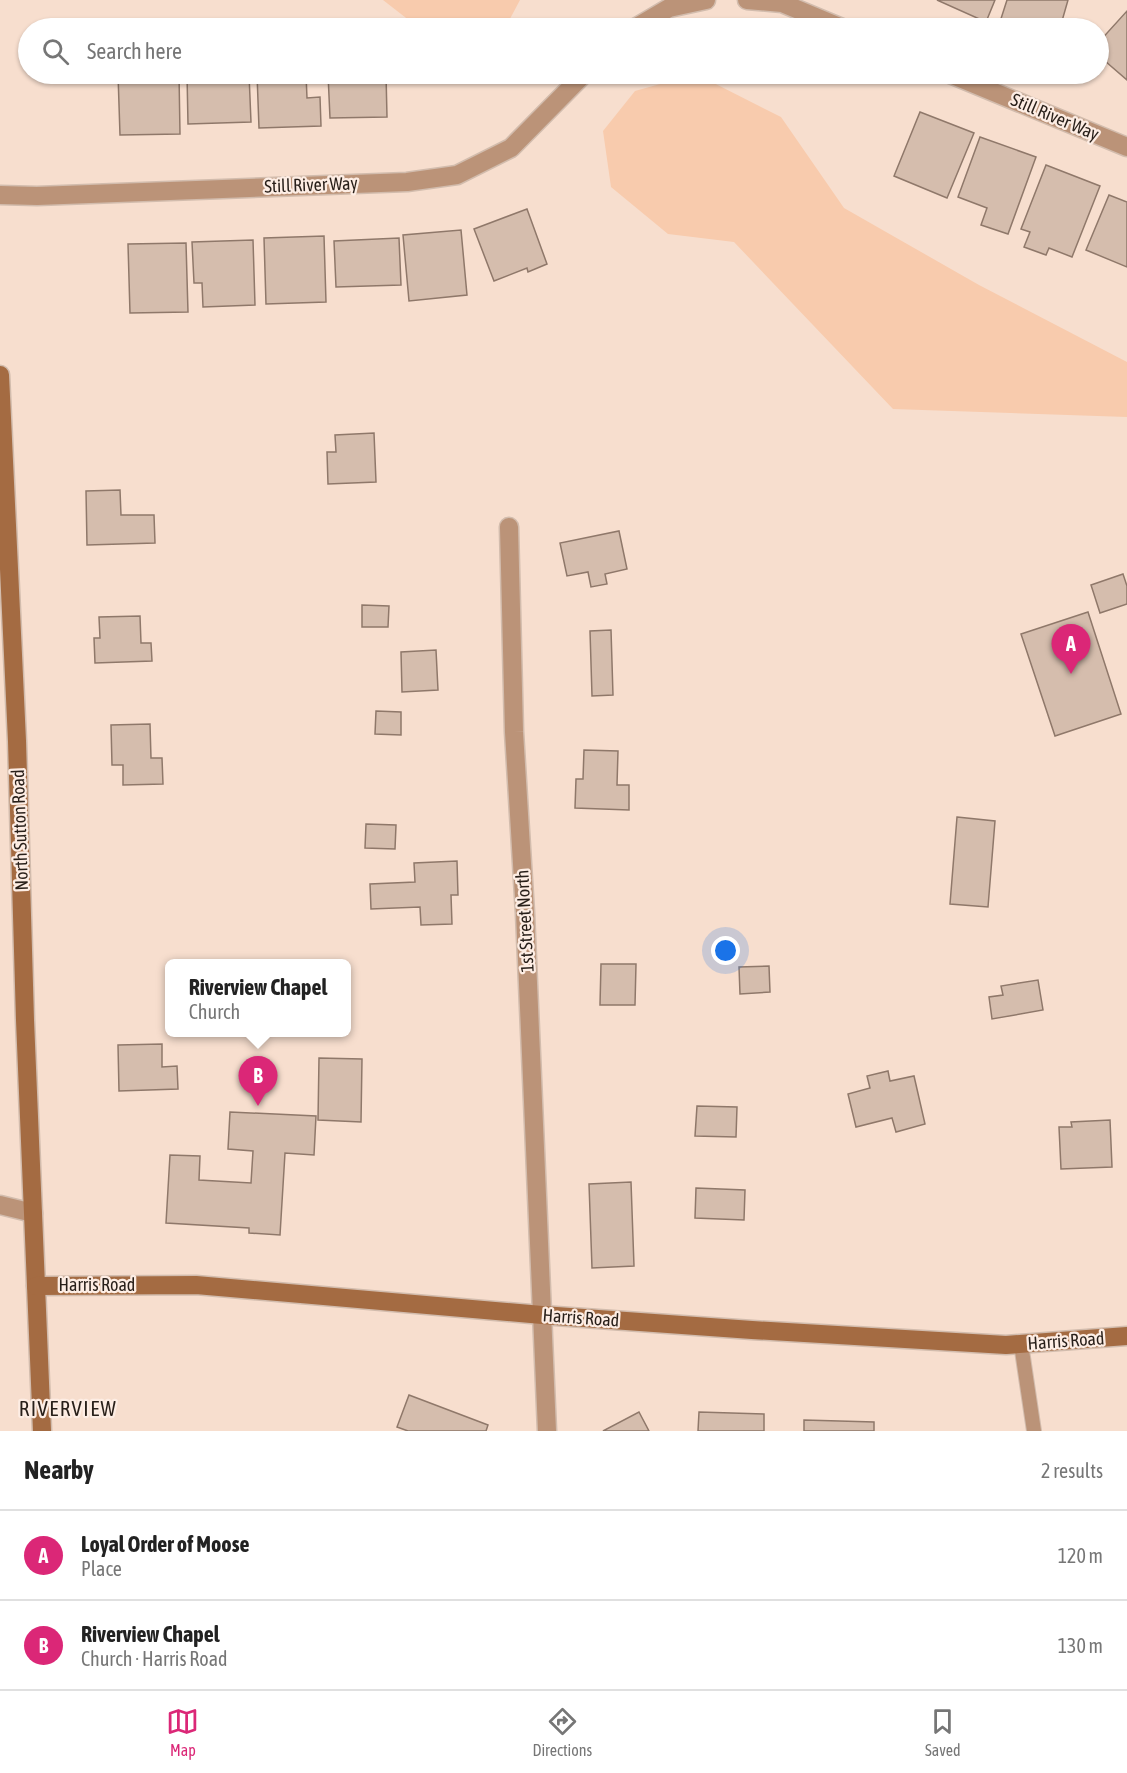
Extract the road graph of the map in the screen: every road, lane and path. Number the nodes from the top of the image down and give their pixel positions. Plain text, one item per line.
1 (706, 0) edge
2 (747, 0) edge
3 (652, 18) edge
4 (818, 18) edge
5 (574, 84) edge
6 (974, 84) edge
7 (1127, 147) edge
8 (0, 195) edge
9 (0, 375) edge
10 (509, 527) dead end
11 (0, 1205) edge
12 (33, 1213) junction
13 (36, 1286) junction
14 (542, 1315) junction
15 (1127, 1336) edge
16 (1021, 1344) junction
17 (42, 1431) edge
18 (547, 1431) edge
19 (1034, 1431) edge

1 - 3 street
2 - 4 street
5 - 8 street, Still River Way
6 - 7 street, Still River Way
9 - 12 street, North Sutton Road
10 - 14 street, 1st Street North
11 - 12 street
12 - 13 street, North Sutton Road
13 - 14 street, Harris Road
13 - 17 street, North Sutton Road
14 - 16 street, Harris Road
14 - 18 street, 1st Street North
15 - 16 street, Harris Road
16 - 19 lane

